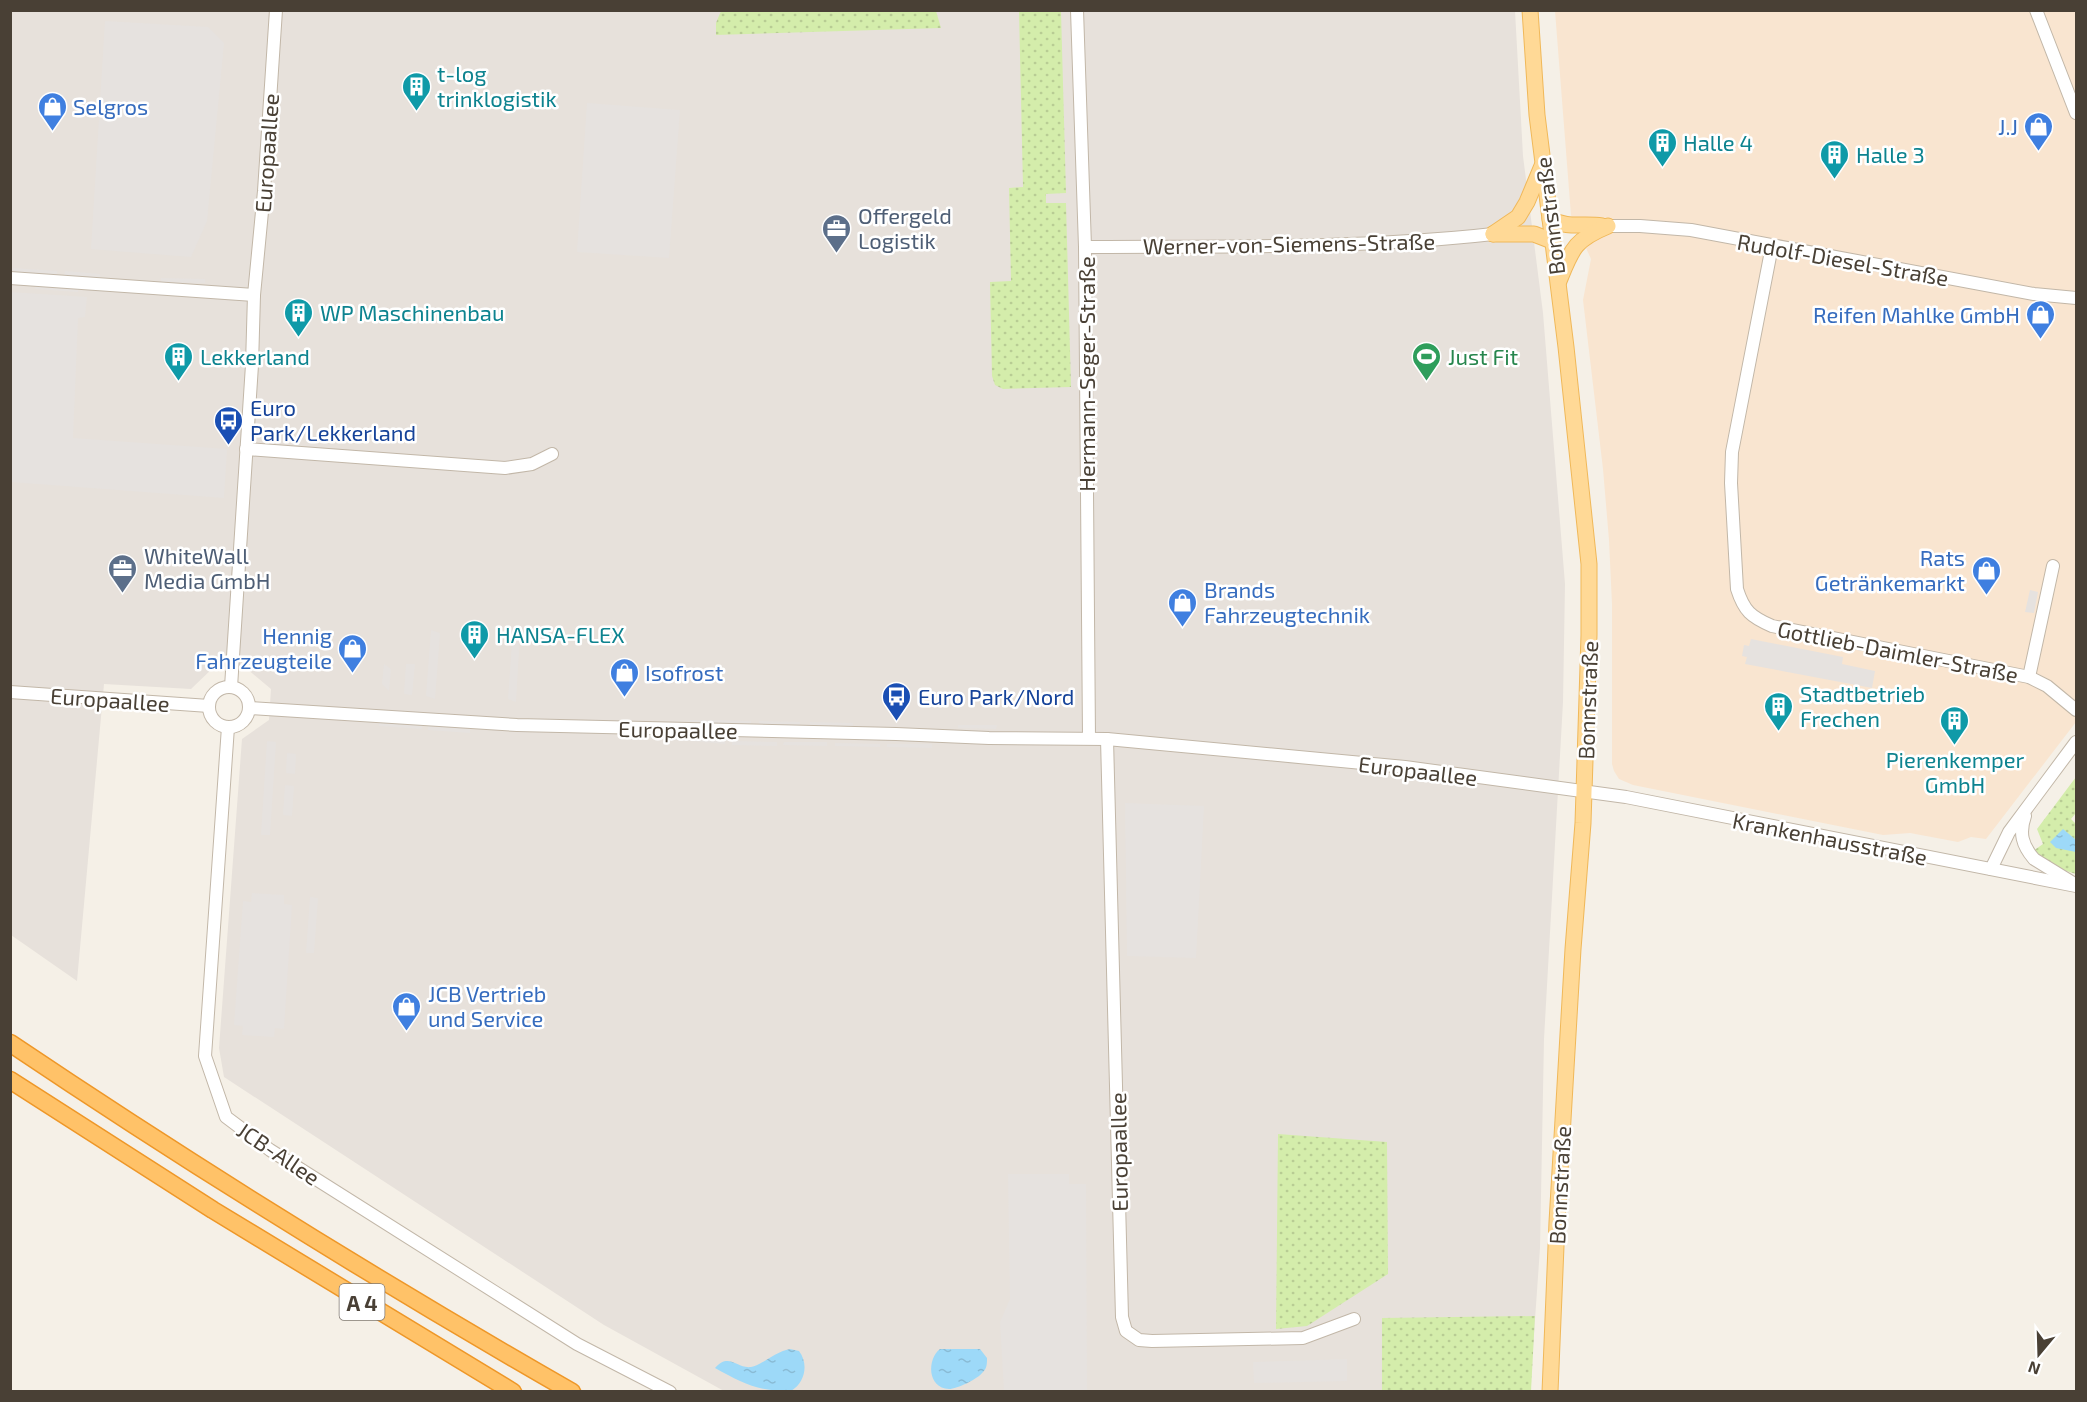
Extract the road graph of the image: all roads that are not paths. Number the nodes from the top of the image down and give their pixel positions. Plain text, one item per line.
1 (276, 10) edge
2 (1077, 10) edge
3 (1530, 10) edge
4 (2036, 10) edge
5 (2072, 90) edge
6 (2076, 113) edge
7 (1543, 164) junction
8 (1550, 219) junction
9 (1608, 226) junction
10 (1493, 234) junction
11 (1552, 241) junction
12 (1772, 246) junction
13 (1085, 247) junction
14 (10, 278) edge
15 (1558, 284) junction
16 (254, 296) junction
17 (2076, 298) edge
18 (246, 449) junction
19 (552, 454) dead end
20 (2053, 566) dead end
21 (2029, 677) junction
22 (231, 687) junction
23 (10, 692) edge
24 (209, 706) junction
25 (249, 708) junction
26 (2076, 710) edge
27 (228, 727) junction
28 (1089, 738) junction
29 (1107, 739) junction
30 (2076, 742) edge
31 (1584, 791) junction
32 (2028, 807) junction
33 (1991, 870) junction
34 (2076, 886) edge
35 (10, 1043) edge
36 (10, 1080) edge
37 (1354, 1319) dead end
38 (513, 1392) edge
39 (572, 1392) edge
40 (670, 1392) edge
41 (1550, 1392) edge

1 - 16 street, Europaallee
2 - 13 street, Hermann-Seger-Straße
3 - 7 main road, Bonnstraße
4 - 5 street
5 - 6 street
7 - 8 main road, Bonnstraße
7 - 10 main road
8 - 9 main road
8 - 11 main road, Bonnstraße
9 - 12 street, Rudolf-Diesel-Straße
9 - 15 main road
10 - 11 main road
10 - 13 street, Werner-von-Siemens-Straße
11 - 15 main road, Bonnstraße
12 - 17 street, Rudolf-Diesel-Straße
12 - 21 street, Gottlieb-Daimler-Straße
13 - 28 street, Hermann-Seger-Straße
14 - 16 street
15 - 31 main road, Bonnstraße
16 - 18 street, Europaallee
18 - 19 street
18 - 22 street, Europaallee
20 - 21 street, Gottlieb-Daimler-Straße
21 - 26 street, Gottlieb-Daimler-Straße
22 - 24 street
22 - 25 street
23 - 24 street, Europaallee
24 - 27 street
25 - 27 street
25 - 28 street, Europaallee
27 - 40 street, JCB-Allee
28 - 29 street, Europaallee
29 - 31 street, Europaallee
29 - 37 street, Europaallee
30 - 32 street
31 - 33 street, Krankenhausstraße
31 - 41 main road, Bonnstraße
32 - 33 street
32 - 34 street, Krankenhausstraße
33 - 34 street, Krankenhausstraße
35 - 39 highway, A 4
36 - 38 highway, A 4

